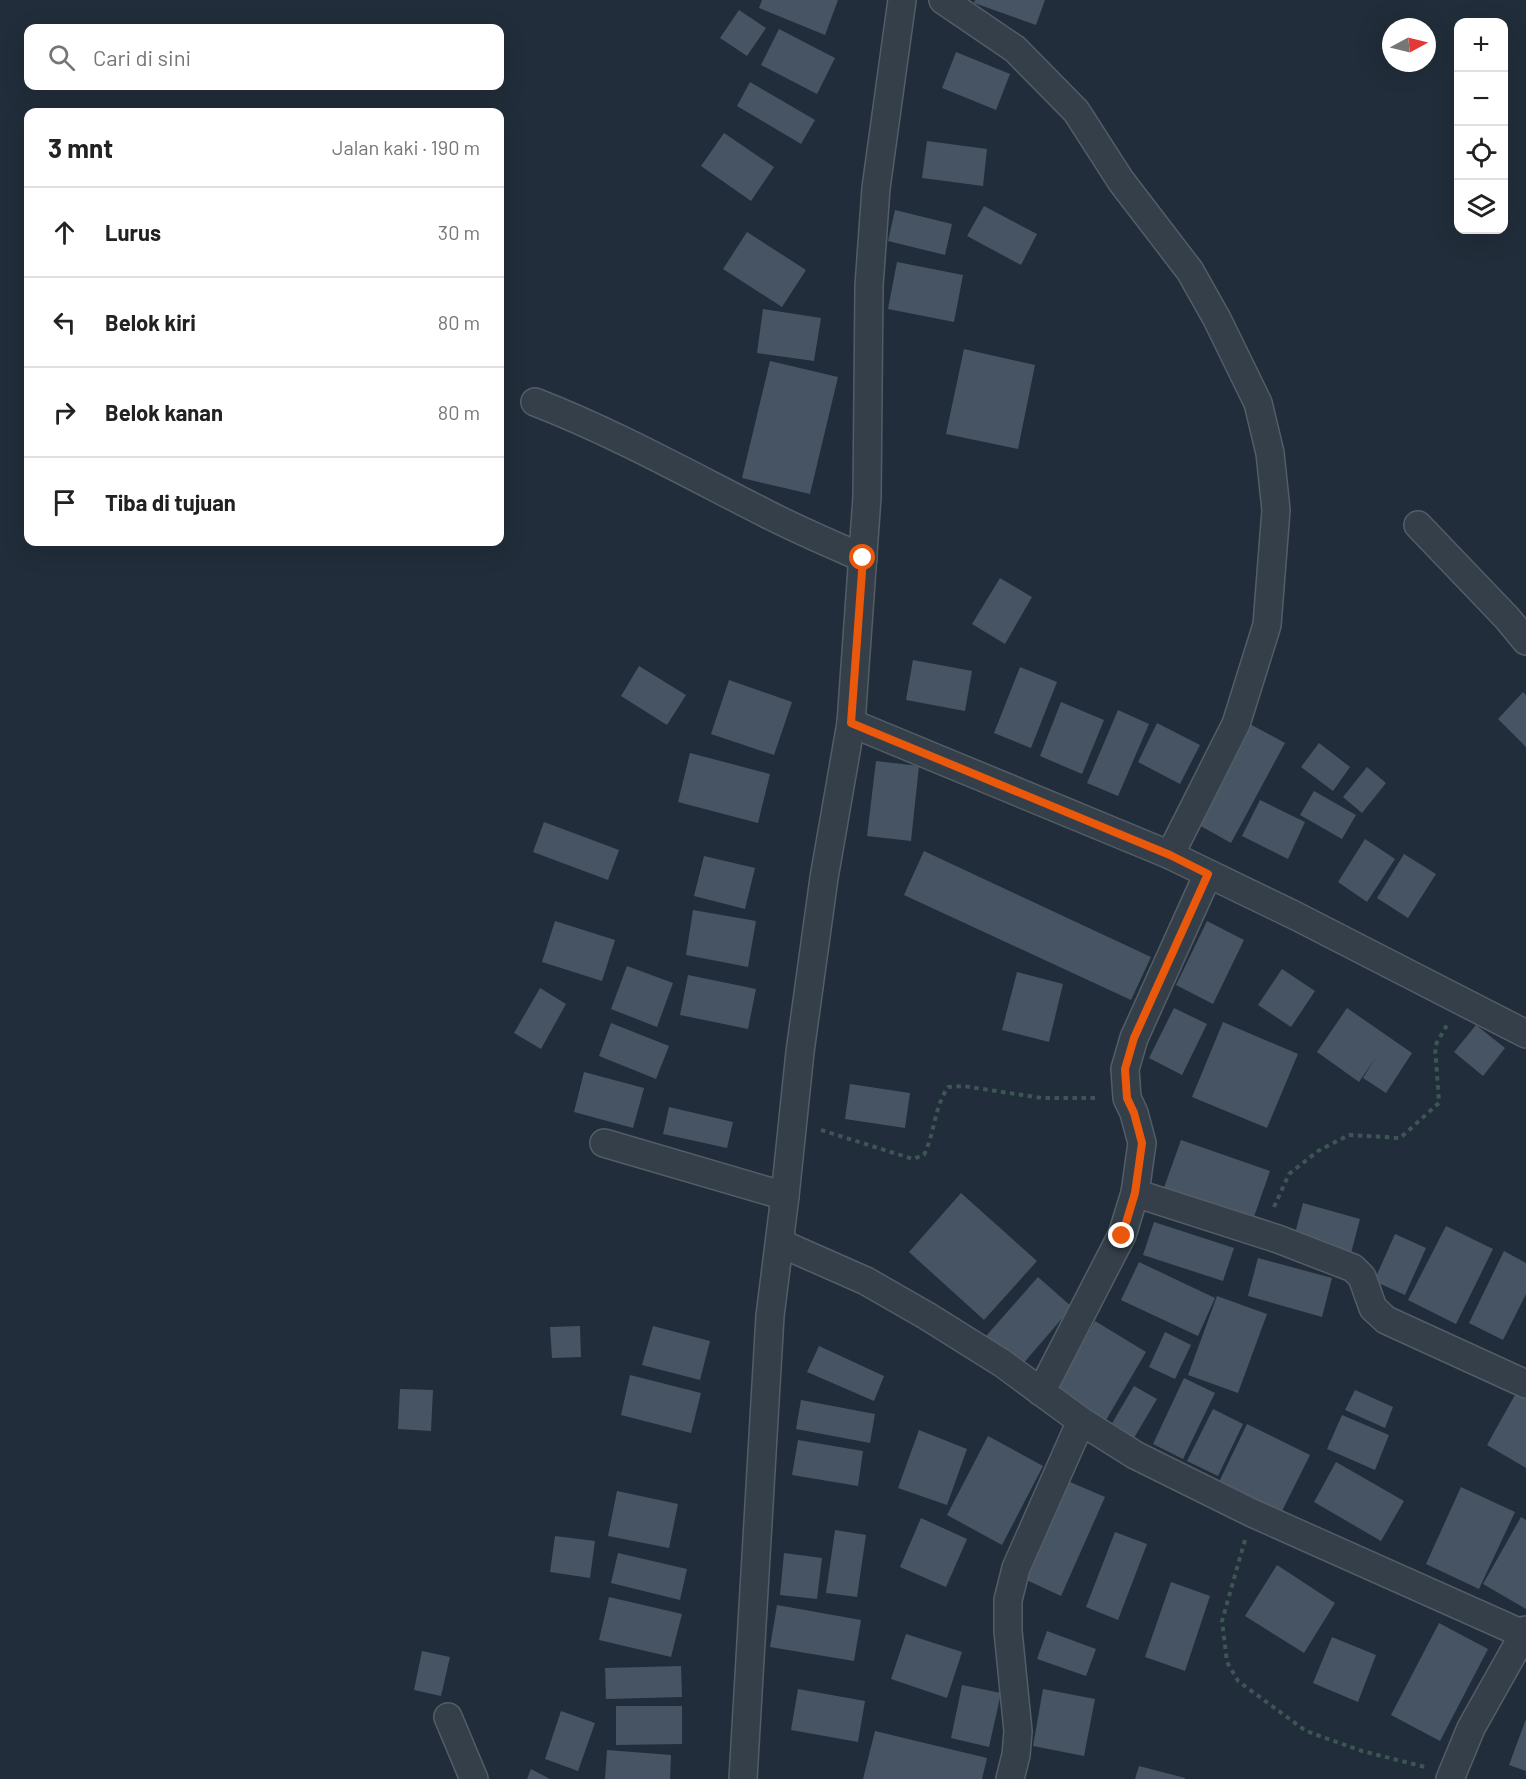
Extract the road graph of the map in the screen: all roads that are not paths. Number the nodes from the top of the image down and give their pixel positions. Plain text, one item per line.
1 (902, 0) edge
2 (943, 0) edge
3 (535, 402) dead end
4 (1418, 525) dead end
5 (863, 558) junction
6 (1526, 641) edge
7 (851, 723) junction
8 (1170, 855) junction
9 (1208, 874) junction
10 (1526, 1034) edge
11 (604, 1143) dead end
12 (1135, 1193) junction
13 (785, 1196) junction
14 (780, 1243) junction
15 (1526, 1384) edge
16 (1041, 1392) junction
17 (1081, 1421) junction
18 (1525, 1634) edge
19 (448, 1717) dead end
20 (1456, 1777) edge
21 (474, 1779) edge
22 (743, 1779) edge
23 (1010, 1779) edge

1 - 5 street
2 - 8 street
3 - 5 street
4 - 6 street
5 - 7 street
7 - 8 street
7 - 13 street
8 - 9 street
9 - 10 street
9 - 12 street
11 - 13 street
12 - 15 street
12 - 16 street
13 - 14 street
14 - 16 street
14 - 22 street
16 - 17 street
17 - 18 street
17 - 23 street
18 - 20 street
19 - 21 street

